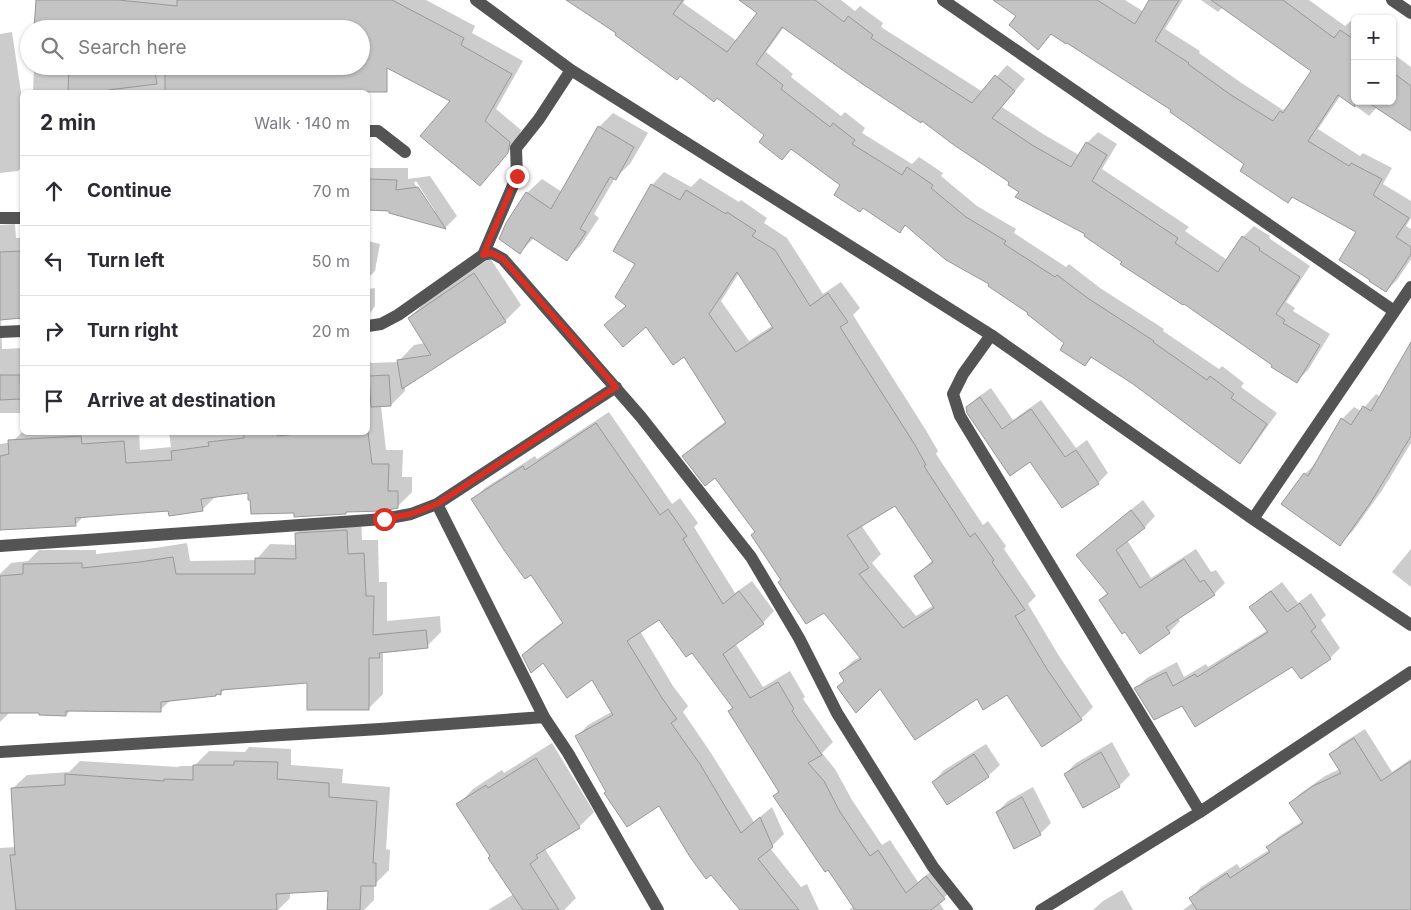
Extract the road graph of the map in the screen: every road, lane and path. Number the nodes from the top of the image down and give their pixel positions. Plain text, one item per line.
1 (476, 0) edge
2 (944, 0) edge
3 (1392, 0) edge
4 (1411, 13) edge
5 (571, 70) junction
6 (370, 131) edge
7 (405, 152) dead end
8 (0, 218) edge
9 (20, 218) edge
10 (483, 255) junction
11 (1411, 287) edge
12 (1394, 312) junction
13 (370, 326) edge
14 (20, 331) edge
15 (0, 332) edge
16 (991, 335) junction
17 (616, 387) junction
18 (437, 504) junction
19 (1253, 519) junction
20 (0, 546) edge
21 (1411, 625) edge
22 (1411, 672) edge
23 (544, 717) junction
24 (0, 752) edge
25 (1200, 812) junction
26 (658, 910) edge
27 (967, 910) edge
28 (1041, 910) edge

1 - 5 street
2 - 12 street
3 - 4 street
5 - 10 street
5 - 16 street
6 - 7 street
8 - 9 street
10 - 13 street
10 - 17 street
11 - 12 street
12 - 19 street
14 - 15 street
16 - 19 street
16 - 25 street
17 - 18 street
17 - 27 street
18 - 20 street
18 - 23 street
19 - 21 street
22 - 25 street
23 - 24 street
23 - 26 street
25 - 28 street

